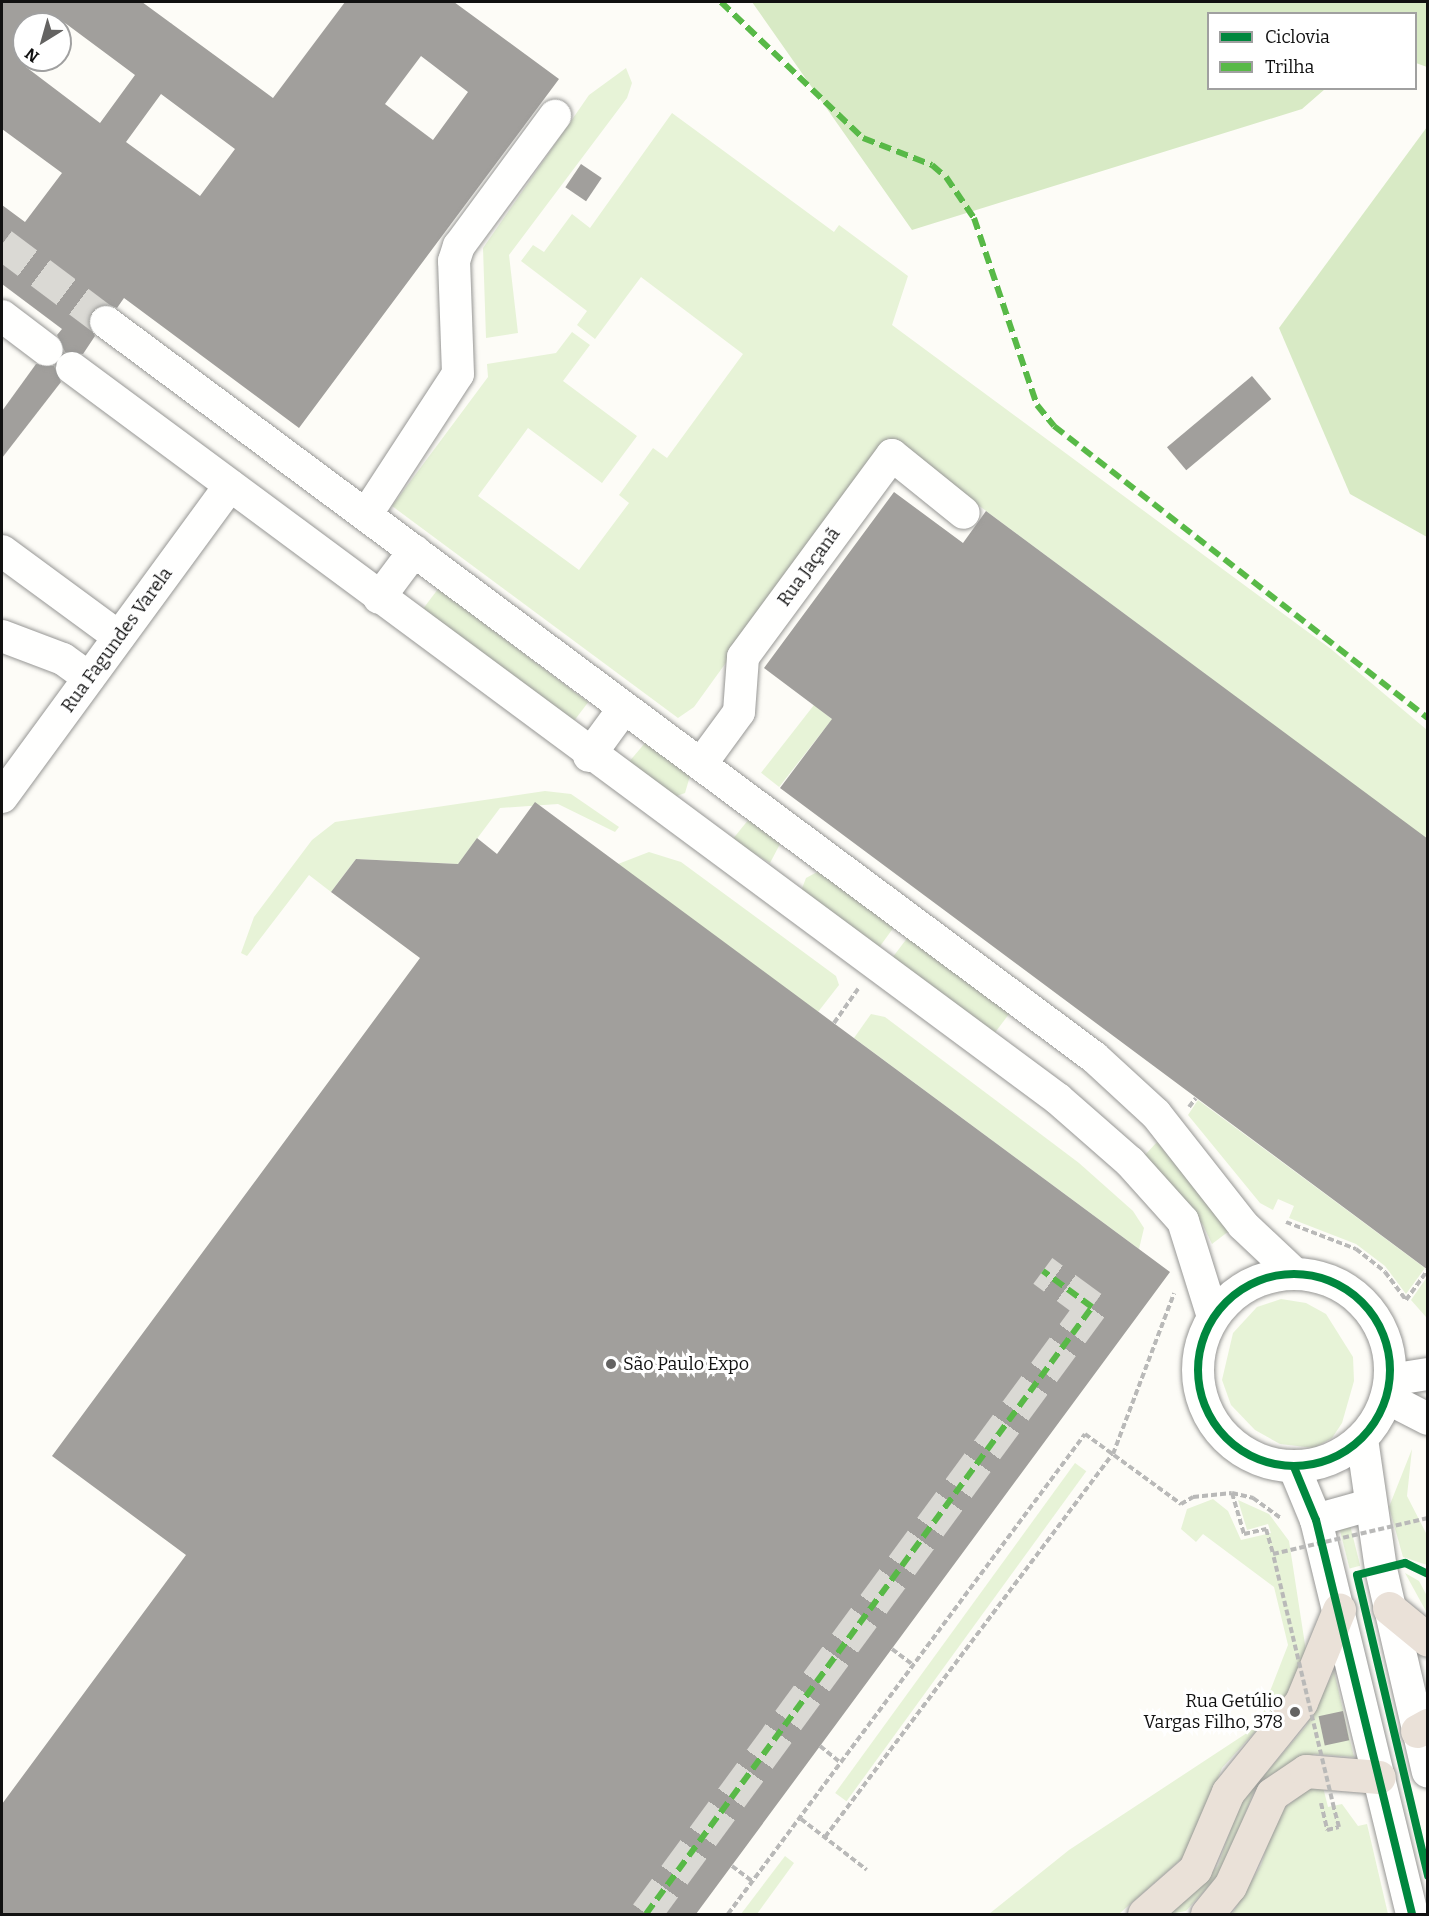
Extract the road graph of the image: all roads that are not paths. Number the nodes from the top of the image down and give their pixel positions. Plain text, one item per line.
1 (555, 116) dead end
2 (2, 316) edge
3 (106, 322) tunnel mouth
4 (47, 350) dead end
5 (72, 368) dead end
6 (230, 486) junction
7 (964, 513) dead end
8 (366, 515) junction
9 (2, 551) edge
10 (414, 551) junction
11 (379, 598) junction
12 (2, 636) edge
13 (119, 637) junction
14 (89, 678) junction
15 (624, 708) junction
16 (588, 756) junction
17 (701, 764) junction
18 (6, 784) edge
19 (1294, 1274) junction
20 (1213, 1317) junction
21 (1428, 1374) edge
22 (1388, 1389) junction
23 (1428, 1419) edge
24 (1362, 1439) junction
25 (1294, 1467) junction
26 (1369, 1505) junction
27 (1299, 1528) junction
28 (1389, 1608) junction
29 (1339, 1610) junction
30 (1428, 1640) edge
31 (1422, 1728) edge
32 (1427, 1771) edge
33 (1380, 1781) junction
34 (1144, 1914) edge
35 (1206, 1914) edge
36 (1412, 1914) edge

1 - 8 street
2 - 4 street
3 - 8 street
5 - 6 street
6 - 11 street
6 - 13 street, Rua Fagundes Varela
7 - 17 street, Rua Jaçanã
8 - 10 street
9 - 13 street
10 - 11 street
10 - 15 street
11 - 16 street
12 - 14 street
13 - 14 street, Rua Fagundes Varela
14 - 18 street, Rua Fagundes Varela
15 - 16 street
15 - 17 street
16 - 20 street
17 - 19 street
19 - 20 street
19 - 22 street
20 - 25 street
21 - 22 street
22 - 23 street
22 - 24 street
24 - 25 street
24 - 26 street
25 - 27 street
26 - 27 street
26 - 28 street
27 - 29 street
28 - 30 highway
28 - 31 street
29 - 33 street
29 - 34 highway
31 - 32 street
33 - 35 highway
33 - 36 street

